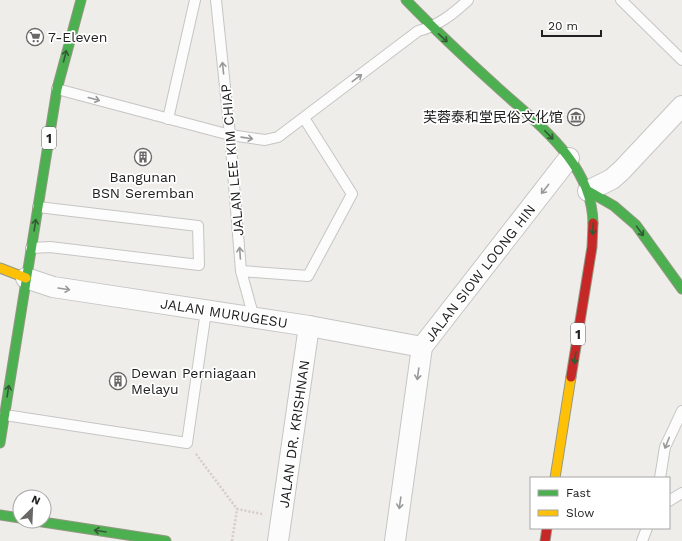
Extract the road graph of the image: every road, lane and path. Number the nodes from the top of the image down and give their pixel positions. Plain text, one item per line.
1 (81, 0) edge
2 (195, 0) edge
3 (216, 0) edge
4 (406, 0) edge
5 (468, 0) edge
6 (621, 0) edge
7 (432, 28) junction
8 (682, 60) edge
9 (57, 89) junction
10 (682, 106) edge
11 (304, 118) junction
12 (168, 119) junction
13 (230, 135) junction
14 (569, 158) junction
15 (588, 191) junction
16 (38, 207) junction
17 (31, 248) junction
18 (0, 268) edge
19 (241, 271) junction
20 (26, 278) junction
21 (682, 289) edge
22 (206, 311) junction
23 (254, 318) junction
24 (309, 326) junction
25 (422, 347) junction
26 (682, 411) edge
27 (4, 415) junction
28 (0, 443) edge
29 (187, 443) junction
30 (555, 477) edge
31 (660, 477) edge
32 (682, 493) edge
33 (670, 500) edge
34 (237, 509) junction
35 (0, 515) edge
36 (12, 517) edge
37 (282, 517) junction
38 (52, 524) edge
39 (547, 529) edge
40 (647, 529) edge
41 (131, 539) edge
42 (166, 541) edge
43 (232, 541) edge
44 (278, 541) edge
45 (395, 541) edge
46 (545, 541) edge
47 (642, 541) edge

9 -> 1 main road, 1
2 - 12 lane
13 -> 3 lane, JALAN LEE KIM CHIAP
4 - 7 main road, 1
5 - 7 lane
6 - 8 lane
11 -> 7 lane
7 -> 14 main road, 1
9 -> 12 lane
9 - 16 main road, 1
10 - 15 street
13 -> 11 lane
11 - 19 lane
12 - 13 lane
19 -> 13 lane, JALAN LEE KIM CHIAP
14 - 15 main road, 1
14 -> 25 street, JALAN SIOW LOONG HIN
15 -> 21 main road
15 -> 30 main road, 1
17 -> 16 main road, 1
16 - 17 lane
17 - 20 main road, 1
18 - 20 main road
19 - 23 lane, JALAN LEE KIM CHIAP
20 -> 22 street, JALAN MURUGESU
27 -> 20 main road, 1
22 - 23 street, JALAN MURUGESU
22 - 29 lane
23 - 24 street, JALAN MURUGESU
24 - 25 street, JALAN MURUGESU
24 - 37 street, JALAN DR. KRISHNAN
25 -> 45 street, JALAN SIOW LOONG HIN
26 -> 31 lane
27 - 28 main road, 1
27 - 29 lane
29 - 34 path
32 - 33 lane
34 - 37 path
34 - 43 path
35 - 36 main road
37 - 44 street, JALAN DR. KRISHNAN
41 -> 38 main road
39 - 46 main road
40 - 47 lane
41 - 42 main road

